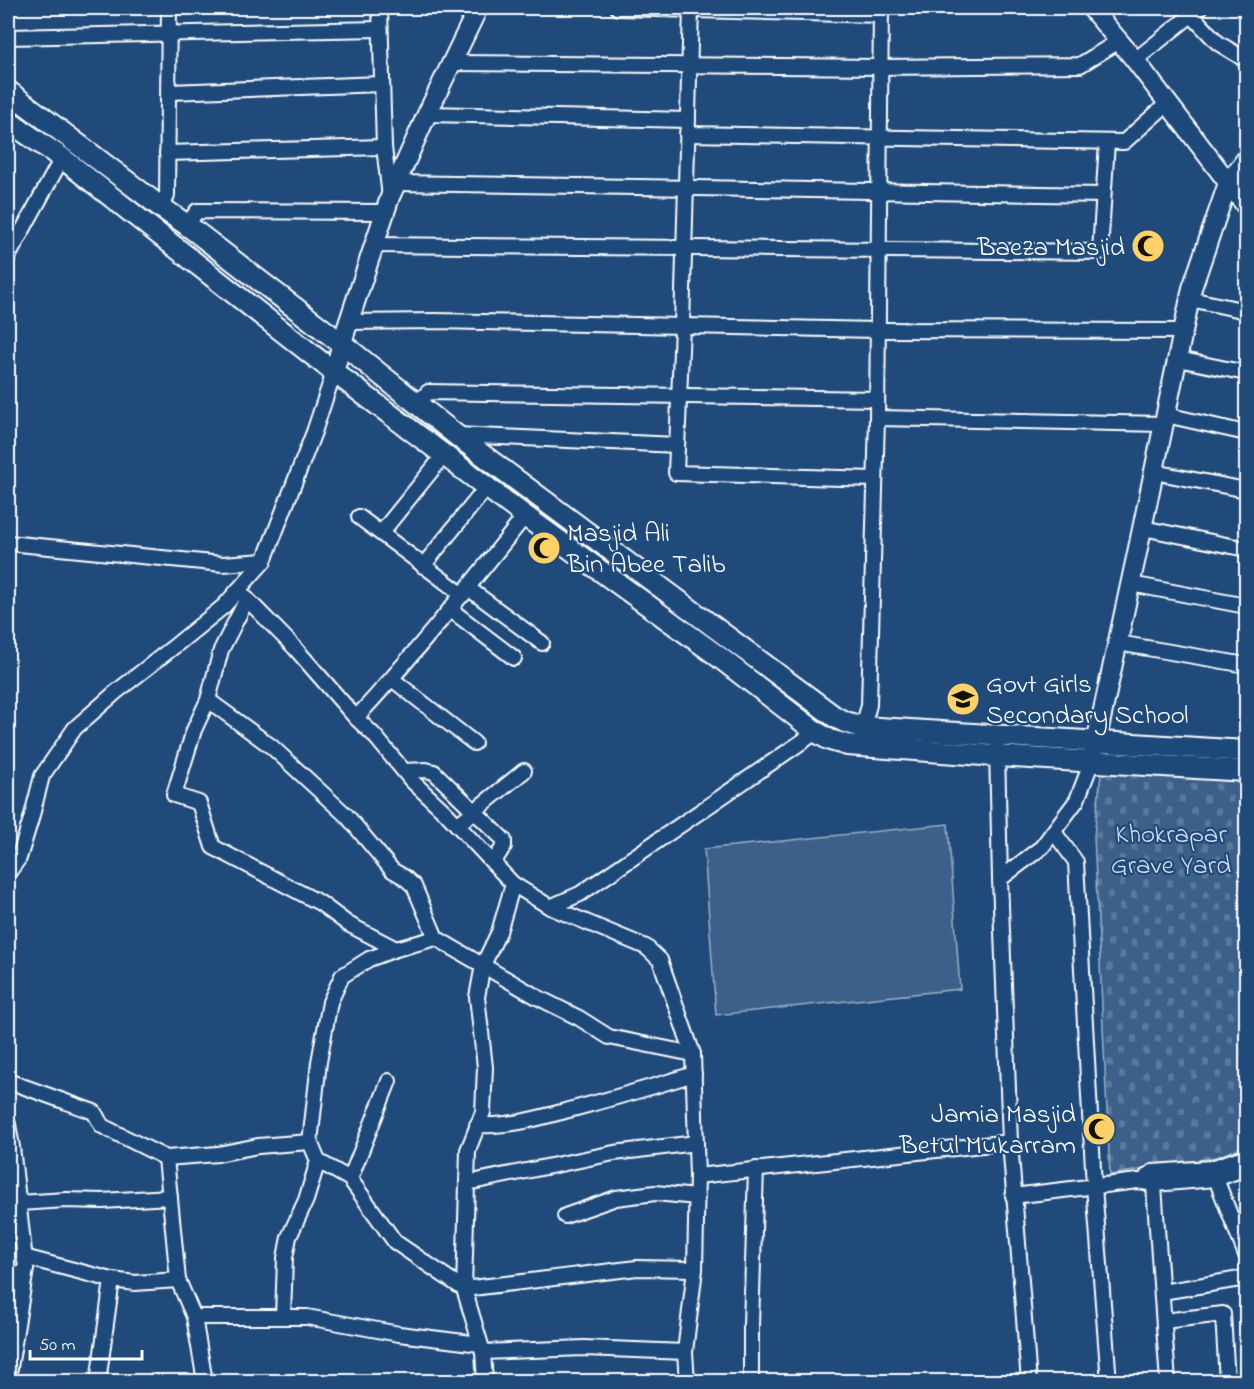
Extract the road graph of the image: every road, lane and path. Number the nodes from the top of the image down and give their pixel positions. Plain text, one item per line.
1 (169, 8) edge
2 (380, 8) edge
3 (478, 8) edge
4 (618, 8) edge
5 (691, 8) edge
6 (1091, 8) edge
7 (1192, 10) edge
8 (881, 11) edge
9 (380, 29) junction
10 (170, 33) junction
11 (8, 37) edge
12 (1119, 41) junction
13 (1135, 60) junction
14 (1246, 60) edge
15 (451, 63) junction
16 (689, 65) junction
17 (880, 68) junction
18 (382, 84) junction
19 (8, 91) edge
20 (169, 92) junction
21 (1168, 103) junction
22 (427, 114) junction
23 (688, 120) junction
24 (8, 121) edge
25 (687, 134) junction
26 (879, 138) junction
27 (1107, 142) junction
28 (384, 147) junction
29 (167, 153) junction
30 (62, 158) junction
31 (1246, 159) edge
32 (1228, 183) junction
33 (686, 188) junction
34 (879, 192) junction
35 (1103, 195) junction
36 (390, 197) junction
37 (1245, 204) edge
38 (162, 208) junction
39 (187, 225) junction
40 (374, 245) junction
41 (684, 248) junction
42 (879, 250) junction
43 (8, 257) edge
44 (1190, 299) junction
45 (1246, 310) edge
46 (348, 322) junction
47 (682, 326) junction
48 (878, 330) junction
49 (1184, 331) junction
50 (342, 344) junction
51 (1178, 359) junction
52 (334, 372) junction
53 (1246, 373) edge
54 (679, 395) junction
55 (877, 399) junction
56 (417, 404) junction
57 (877, 418) junction
58 (1165, 420) junction
59 (1246, 432) edge
60 (456, 435) junction
61 (677, 445) junction
62 (444, 455) junction
63 (1154, 472) junction
64 (875, 479) junction
65 (487, 487) junction
66 (1246, 490) edge
67 (525, 516) junction
68 (359, 517) dead end
69 (1143, 528) junction
70 (381, 533) junction
71 (8, 543) edge
72 (1246, 549) edge
73 (264, 561) junction
74 (423, 566) junction
75 (1131, 584) junction
76 (465, 592) junction
77 (242, 594) junction
78 (678, 600) junction
79 (1246, 606) edge
80 (451, 610) junction
81 (666, 618) junction
82 (542, 643) dead end
83 (1118, 643) junction
84 (514, 658) dead end
85 (1246, 665) edge
86 (392, 679) junction
87 (208, 700) junction
88 (356, 718) junction
89 (863, 726) junction
90 (816, 732) junction
91 (996, 735) junction
92 (1096, 741) junction
93 (474, 743) dead end
94 (1246, 751) edge
95 (997, 756) junction
96 (1092, 761) junction
97 (404, 771) junction
98 (524, 771) dead end
99 (1246, 771) edge
100 (474, 811) junction
101 (457, 825) junction
102 (1054, 832) junction
103 (493, 863) junction
104 (8, 873) edge
105 (1000, 879) junction
106 (513, 884) junction
107 (550, 907) junction
108 (436, 938) junction
109 (396, 949) junction
110 (483, 965) junction
111 (693, 1054) junction
112 (694, 1074) junction
113 (8, 1081) edge
114 (389, 1081) dead end
115 (8, 1124) edge
116 (477, 1125) junction
117 (310, 1142) junction
118 (1010, 1142) junction
119 (696, 1143) junction
120 (1246, 1155) edge
121 (166, 1158) junction
122 (318, 1161) junction
123 (1246, 1168) edge
124 (756, 1169) junction
125 (697, 1176) junction
126 (1153, 1178) junction
127 (350, 1179) junction
128 (1216, 1179) junction
129 (467, 1183) junction
130 (1094, 1186) junction
131 (13, 1187) edge
132 (1014, 1196) junction
133 (170, 1197) junction
134 (697, 1197) junction
135 (565, 1216) dead end
136 (1246, 1255) edge
137 (25, 1263) junction
138 (695, 1269) junction
139 (1246, 1278) edge
140 (112, 1280) junction
141 (178, 1280) junction
142 (8, 1286) edge
143 (464, 1289) junction
144 (1162, 1292) junction
145 (194, 1317) junction
146 (283, 1317) junction
147 (1164, 1321) junction
148 (482, 1348) junction
149 (684, 1352) junction
150 (8, 1380) edge
151 (98, 1382) edge
152 (205, 1382) edge
153 (484, 1382) edge
154 (687, 1382) edge
155 (751, 1382) edge
156 (1029, 1382) edge
157 (1109, 1382) edge
158 (1168, 1382) edge
159 (1227, 1382) edge

1 - 10 street
2 - 9 street
3 - 15 street
4 - 5 street
5 - 8 street
5 - 16 street
6 - 12 street
7 - 13 street
7 - 14 street
8 - 17 street
9 - 10 street
9 - 18 street
10 - 11 street
10 - 20 street
12 - 13 street
12 - 17 street
13 - 21 street
15 - 16 street
15 - 22 street
16 - 17 street
16 - 23 street
17 - 26 street
18 - 20 street
18 - 28 street
19 - 38 main road
20 - 29 street
21 - 27 street
21 - 32 street
22 - 23 street
22 - 36 street
23 - 25 street
24 - 30 main road
25 - 26 street
25 - 33 street
26 - 27 street
26 - 34 street
27 - 35 street
28 - 29 street
28 - 36 street
29 - 38 street
30 - 43 street
30 - 52 main road
31 - 32 street
32 - 37 street
32 - 44 street
33 - 34 street
33 - 36 street
33 - 41 street
34 - 35 street
34 - 42 street
35 - 42 street
36 - 39 street
36 - 40 street
38 - 39 main road
39 - 50 main road
40 - 41 street
40 - 46 street
41 - 42 street
41 - 47 street
42 - 48 street
44 - 45 street
44 - 49 street
46 - 47 street
46 - 50 street
47 - 48 street
47 - 54 street
48 - 49 street
48 - 55 street
49 - 51 street
50 - 52 street
50 - 56 main road
51 - 53 street
51 - 58 street
52 - 62 main road
52 - 73 street
54 - 55 street
54 - 56 street
54 - 61 street
55 - 57 street
56 - 60 main road
57 - 58 street
57 - 64 street
58 - 59 street
58 - 63 street
60 - 61 street
60 - 78 main road
61 - 64 street
62 - 65 main road
62 - 70 street
63 - 66 street
63 - 69 street
64 - 89 street
65 - 67 main road
65 - 74 street
67 - 76 street
67 - 81 main road
68 - 70 street
69 - 72 street
69 - 75 street
70 - 74 street
71 - 73 street
73 - 77 street
74 - 76 street
75 - 79 street
75 - 83 street
76 - 80 street
76 - 82 street
77 - 87 street
77 - 88 street
77 - 104 street
78 - 81 street
78 - 89 main road
80 - 84 street
80 - 86 street
81 - 90 main road
83 - 85 street
83 - 92 street
86 - 88 street
86 - 93 street
87 - 108 street
87 - 109 street
88 - 97 street
89 - 91 main road
90 - 95 main road
90 - 107 street
91 - 92 main road
91 - 95 street
92 - 94 main road
92 - 96 street
95 - 96 main road
95 - 105 street
96 - 99 main road
96 - 102 street
97 - 100 street
97 - 101 street
98 - 100 street
100 - 101 street
100 - 103 street
101 - 103 street
102 - 105 street
102 - 130 street
103 - 106 street
105 - 118 street
106 - 107 street
106 - 110 street
107 - 111 street
108 - 109 street
108 - 110 street
109 - 117 street
110 - 111 street
110 - 116 street
111 - 112 street
112 - 116 street
112 - 119 street
113 - 121 street
114 - 127 street
115 - 131 street
116 - 129 street
117 - 121 street
117 - 122 street
118 - 124 street
118 - 132 street
119 - 125 street
119 - 129 street
120 - 126 street
121 - 133 street
122 - 127 street
122 - 146 street
123 - 128 street
124 - 125 street
124 - 155 street
125 - 134 street
126 - 128 street
126 - 130 street
126 - 144 street
127 - 143 street
128 - 136 street
129 - 143 street
130 - 132 street
130 - 157 street
131 - 133 street
131 - 137 street
132 - 156 street
133 - 141 street
134 - 135 street
134 - 138 street
137 - 140 street
137 - 142 street
137 - 150 street
138 - 143 street
138 - 149 street
139 - 144 street
140 - 141 street
140 - 151 street
141 - 145 street
143 - 148 street
144 - 147 street
145 - 146 street
145 - 152 street
146 - 148 street
147 - 158 street
147 - 159 street
148 - 149 street
148 - 153 street
149 - 154 street

